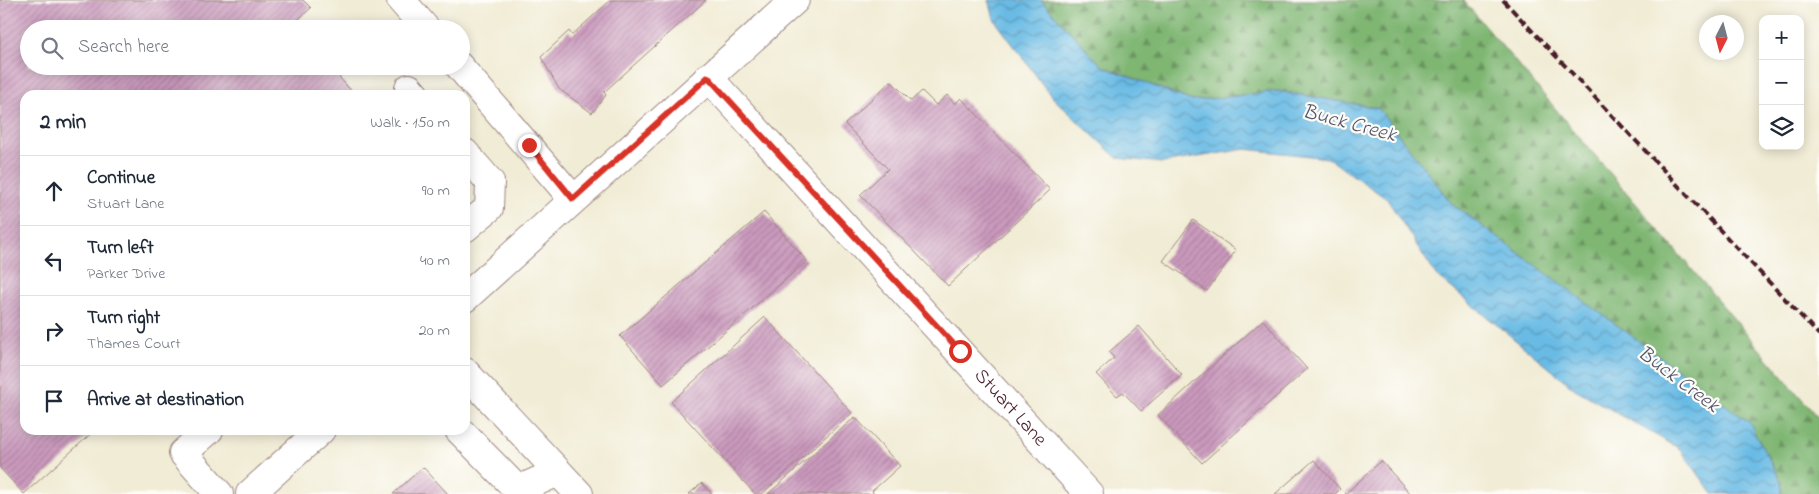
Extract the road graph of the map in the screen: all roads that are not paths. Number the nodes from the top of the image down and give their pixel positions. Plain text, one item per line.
1 (401, 0) edge
2 (795, 0) edge
3 (418, 20) edge
4 (467, 75) edge
5 (708, 77) junction
6 (470, 159) edge
7 (573, 199) junction
8 (470, 224) edge
9 (470, 293) edge
10 (470, 377) edge
11 (203, 435) edge
12 (315, 435) edge
13 (464, 435) edge
14 (558, 472) junction
15 (219, 494) edge
16 (250, 494) edge
17 (579, 494) edge
18 (1089, 494) edge

1 - 3 street
2 - 5 street
4 - 7 street
5 - 7 street
5 - 18 street, Stuart Lane
6 - 8 street
7 - 9 street
10 - 14 street
11 - 15 street
12 - 16 street
13 - 14 street
14 - 17 street

